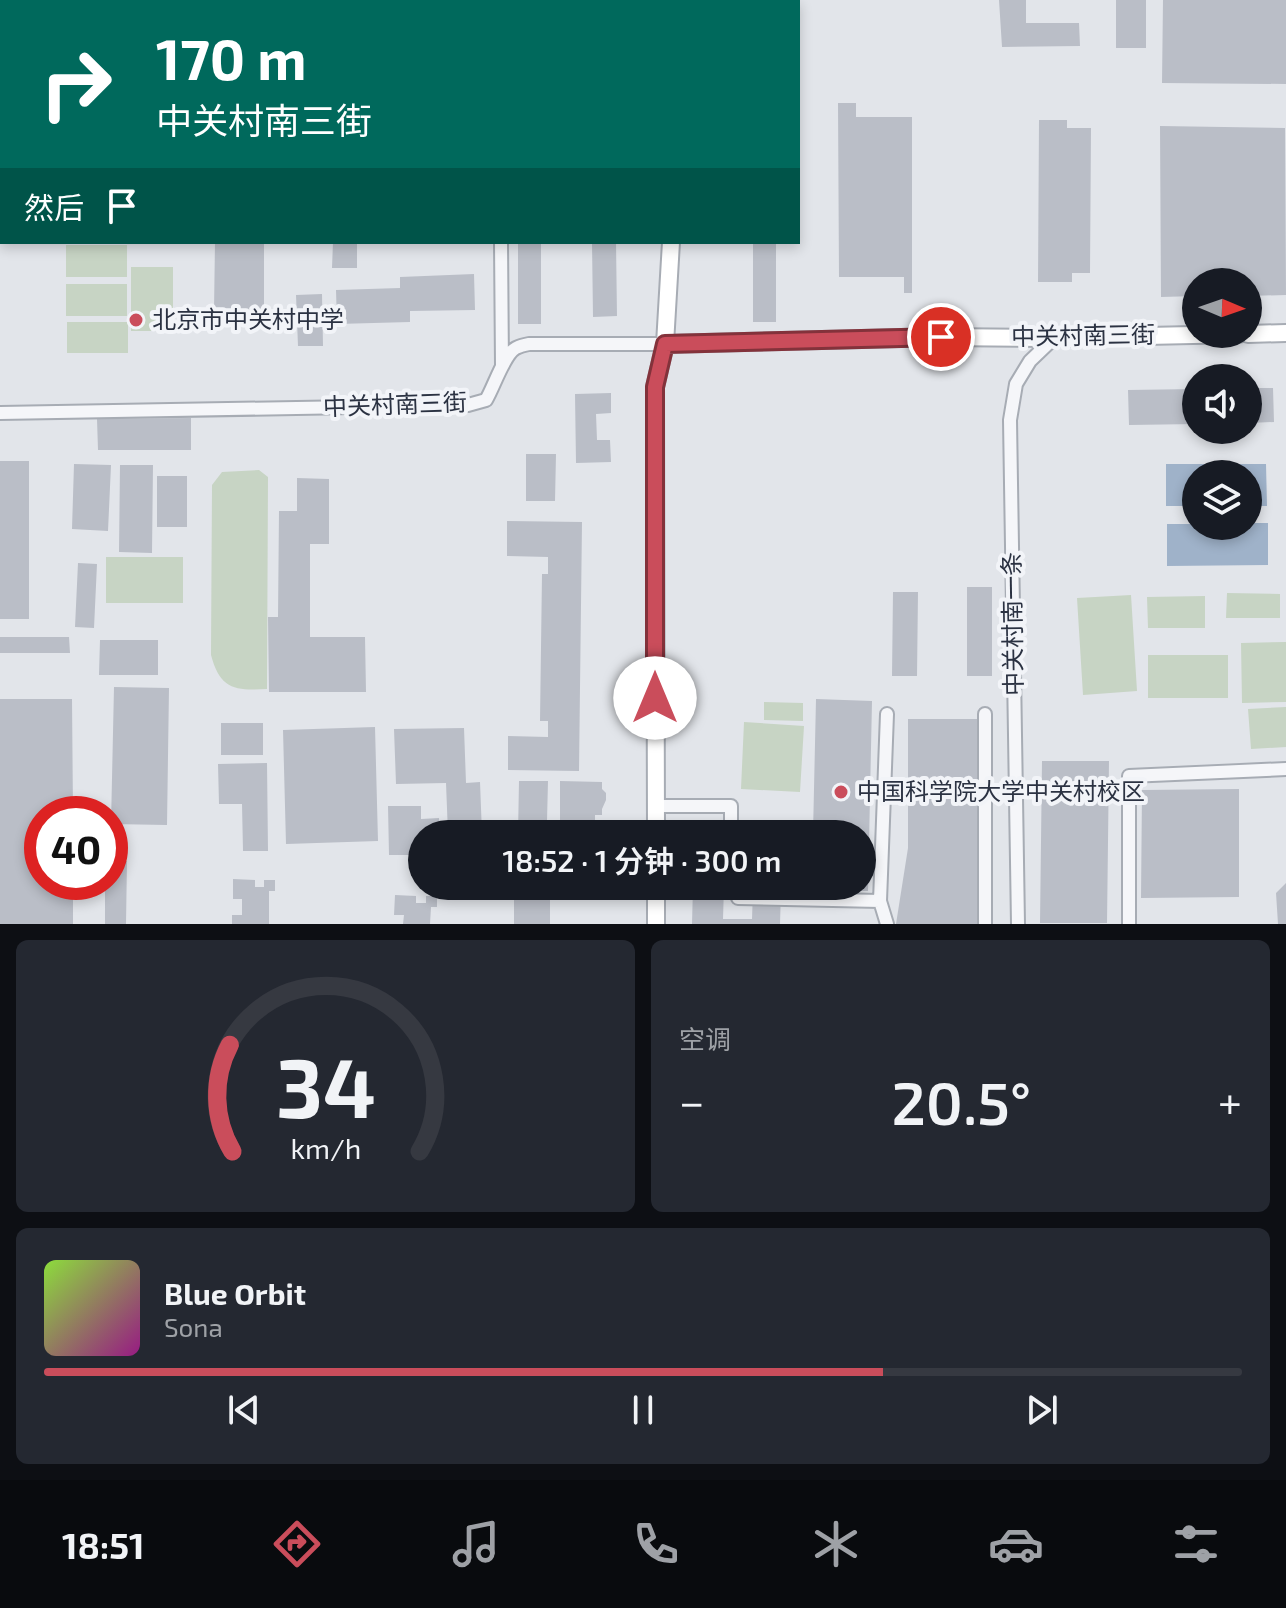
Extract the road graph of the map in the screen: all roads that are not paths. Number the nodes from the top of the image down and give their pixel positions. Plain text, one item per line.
1 (501, 244) edge
2 (671, 244) edge
3 (1286, 333) edge
4 (1262, 334) edge
5 (1182, 335) edge
6 (1054, 338) junction
7 (665, 344) junction
8 (502, 366) junction
9 (0, 413) edge
10 (887, 714) dead end
11 (985, 714) dead end
12 (1286, 769) edge
13 (655, 806) junction
14 (656, 820) edge
15 (731, 820) edge
16 (656, 900) edge
17 (833, 900) edge
18 (880, 901) junction
19 (656, 924) edge
20 (887, 924) edge
21 (985, 924) edge
22 (1018, 924) edge
23 (1129, 924) edge

1 - 8 street
2 - 7 street
3 - 4 street
5 - 6 street, 中关村南三街
6 - 7 street, 中关村南三街
6 - 22 street, 中关村南一条
7 - 8 street, 中关村南三街
7 - 13 street
8 - 9 street, 中关村南三街
10 - 18 street
11 - 21 street
12 - 23 street
13 - 14 street
13 - 15 street
16 - 19 street
17 - 18 street
18 - 20 street

